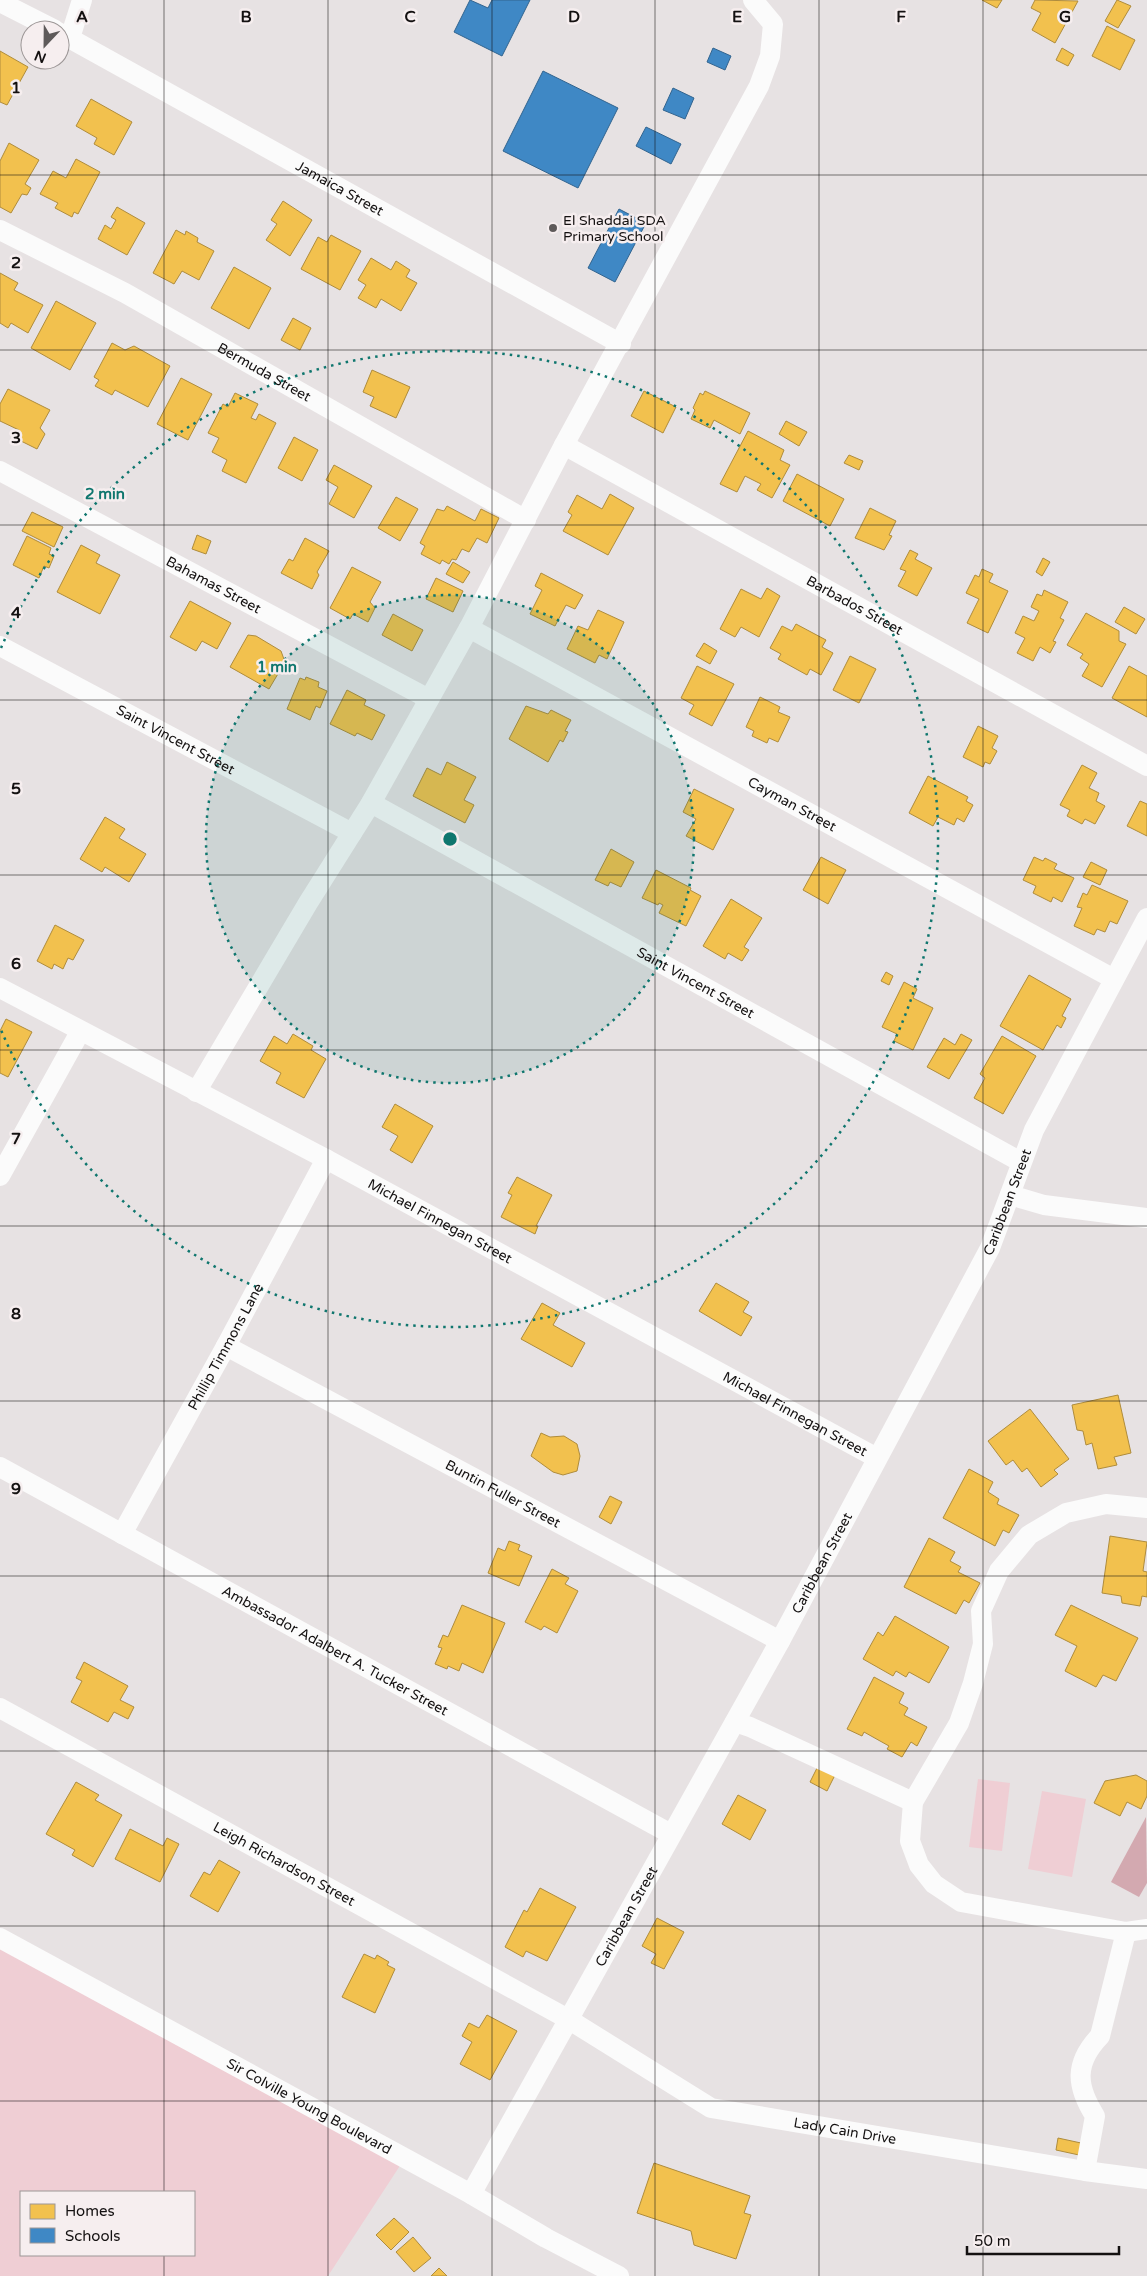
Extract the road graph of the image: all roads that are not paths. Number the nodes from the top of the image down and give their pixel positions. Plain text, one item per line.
1 (82, 0) edge
2 (754, 0) edge
3 (0, 2) edge
4 (35, 20) edge
5 (69, 20) edge
6 (70, 38) edge
7 (0, 230) edge
8 (620, 344) junction
9 (564, 445) junction
10 (0, 471) edge
11 (526, 520) junction
12 (469, 628) junction
13 (0, 646) edge
14 (429, 699) junction
15 (1147, 766) edge
16 (370, 803) junction
17 (352, 833) junction
18 (1147, 918) edge
19 (1114, 979) junction
20 (0, 988) edge
21 (80, 1032) junction
22 (196, 1092) junction
23 (326, 1159) junction
24 (1021, 1162) junction
25 (0, 1176) edge
26 (1010, 1195) junction
27 (1147, 1218) edge
28 (226, 1346) junction
29 (877, 1458) junction
30 (3, 1475) edge
31 (1147, 1508) edge
32 (122, 1534) junction
33 (780, 1641) junction
34 (0, 1708) edge
35 (735, 1722) junction
36 (913, 1802) junction
37 (671, 1834) junction
38 (1147, 1929) edge
39 (1126, 1932) junction
40 (0, 1938) edge
41 (568, 2019) junction
42 (1086, 2171) junction
43 (1147, 2179) edge
44 (471, 2194) junction
45 (619, 2276) edge

1 - 5 street
2 - 8 street
3 - 4 street, Jamaica Street
6 - 8 street, Jamaica Street
7 - 11 street, Bermuda Street
8 - 9 street
9 - 11 street
9 - 15 street, Barbados Street
10 - 14 street, Bahamas Street
11 - 12 street
12 - 14 street
12 - 19 street, Cayman Street
13 - 17 street, Saint Vincent Street
14 - 16 street
16 - 17 street
16 - 24 street, Saint Vincent Street
17 - 22 street
18 - 19 street, Caribbean Street
19 - 24 street, Caribbean Street
20 - 21 street, Michael Finnegan Street
21 - 22 street, Michael Finnegan Street
21 - 25 street
22 - 23 street, Michael Finnegan Street
23 - 28 street, Phillip Timmons Lane
23 - 29 street, Michael Finnegan Street
24 - 26 street, Caribbean Street
26 - 27 street
26 - 29 street, Caribbean Street
28 - 32 street, Phillip Timmons Lane
28 - 33 street, Buntin Fuller Street
29 - 33 street, Caribbean Street
30 - 32 street, Ambassador Adalbert A. Tucker Street
31 - 36 street
32 - 37 street, Ambassador Adalbert A. Tucker Street
33 - 35 street, Caribbean Street
34 - 41 street, Leigh Richardson Street
35 - 36 street
35 - 37 street, Caribbean Street
36 - 39 street
37 - 41 street, Caribbean Street
38 - 39 street
39 - 42 street
40 - 44 street, Sir Colville Young Boulevard
41 - 42 street, Lady Cain Drive
41 - 44 street, Caribbean Street
42 - 43 street, Lady Cain Drive
44 - 45 street, Sir Colville Young Boulevard

